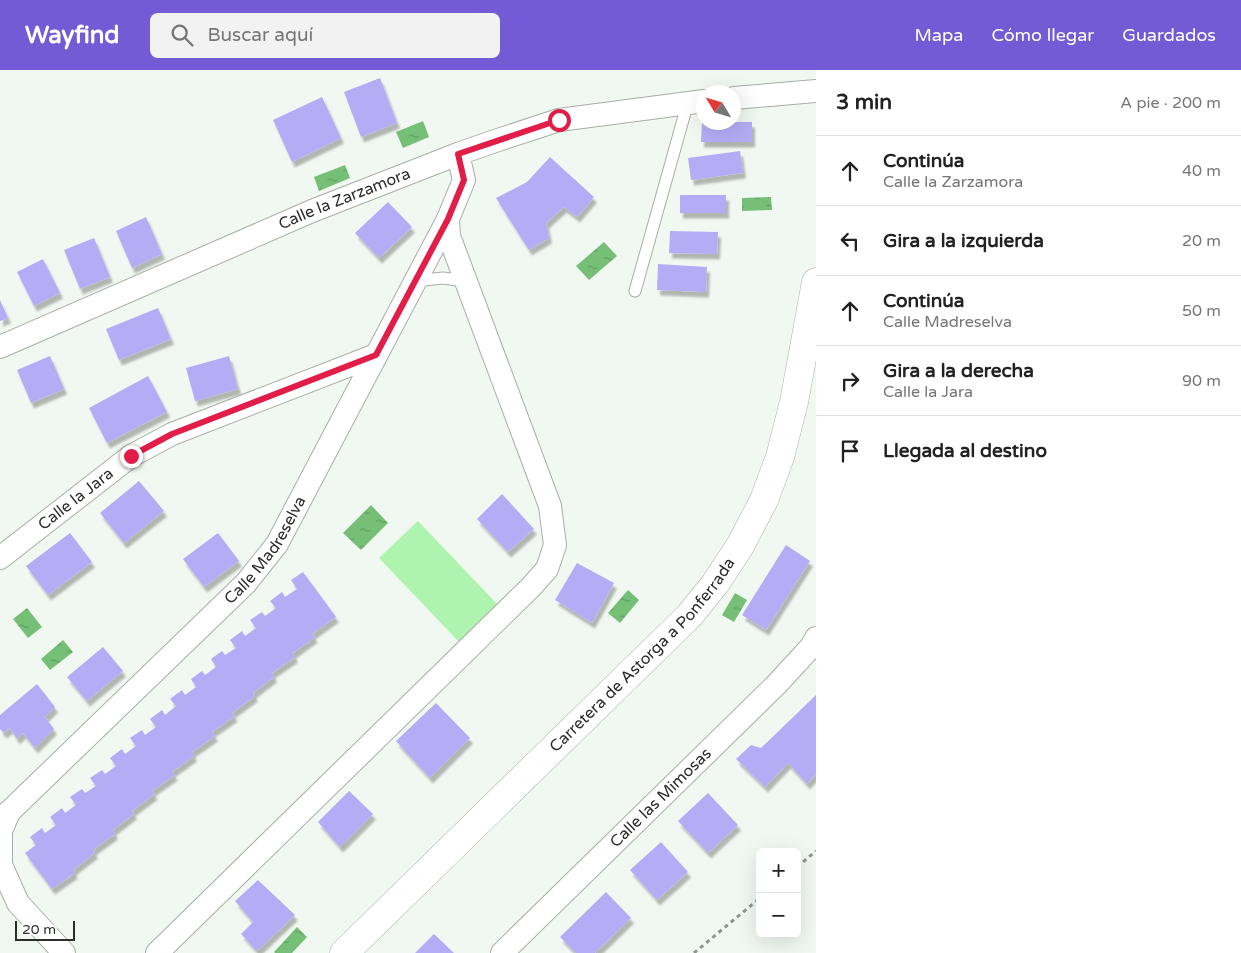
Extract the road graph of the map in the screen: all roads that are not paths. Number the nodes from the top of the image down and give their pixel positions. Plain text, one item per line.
1 (816, 91) edge
2 (741, 97) edge
3 (696, 101) edge
4 (458, 154) junction
5 (448, 219) junction
6 (415, 281) junction
7 (465, 281) junction
8 (816, 282) edge
9 (635, 292) dead end
10 (0, 347) edge
11 (376, 355) junction
12 (0, 558) edge
13 (816, 638) edge
14 (4, 816) edge
15 (0, 884) edge
16 (9, 900) edge
17 (64, 953) edge
18 (157, 953) edge
19 (344, 953) edge
20 (502, 953) edge

1 - 2 street
3 - 4 street, Calle la Zarzamora
3 - 9 lane
4 - 5 street, Calle Madreselva
4 - 10 street, Calle la Zarzamora
5 - 6 street, Calle Madreselva
5 - 7 street
6 - 7 lane
6 - 11 street, Calle Madreselva
7 - 18 street
8 - 19 main road, Carretera de Astorga a Ponferrada
11 - 12 street, Calle la Jara
11 - 14 street, Calle Madreselva
13 - 20 street, Calle las Mimosas
14 - 16 street
15 - 16 street
16 - 17 street

